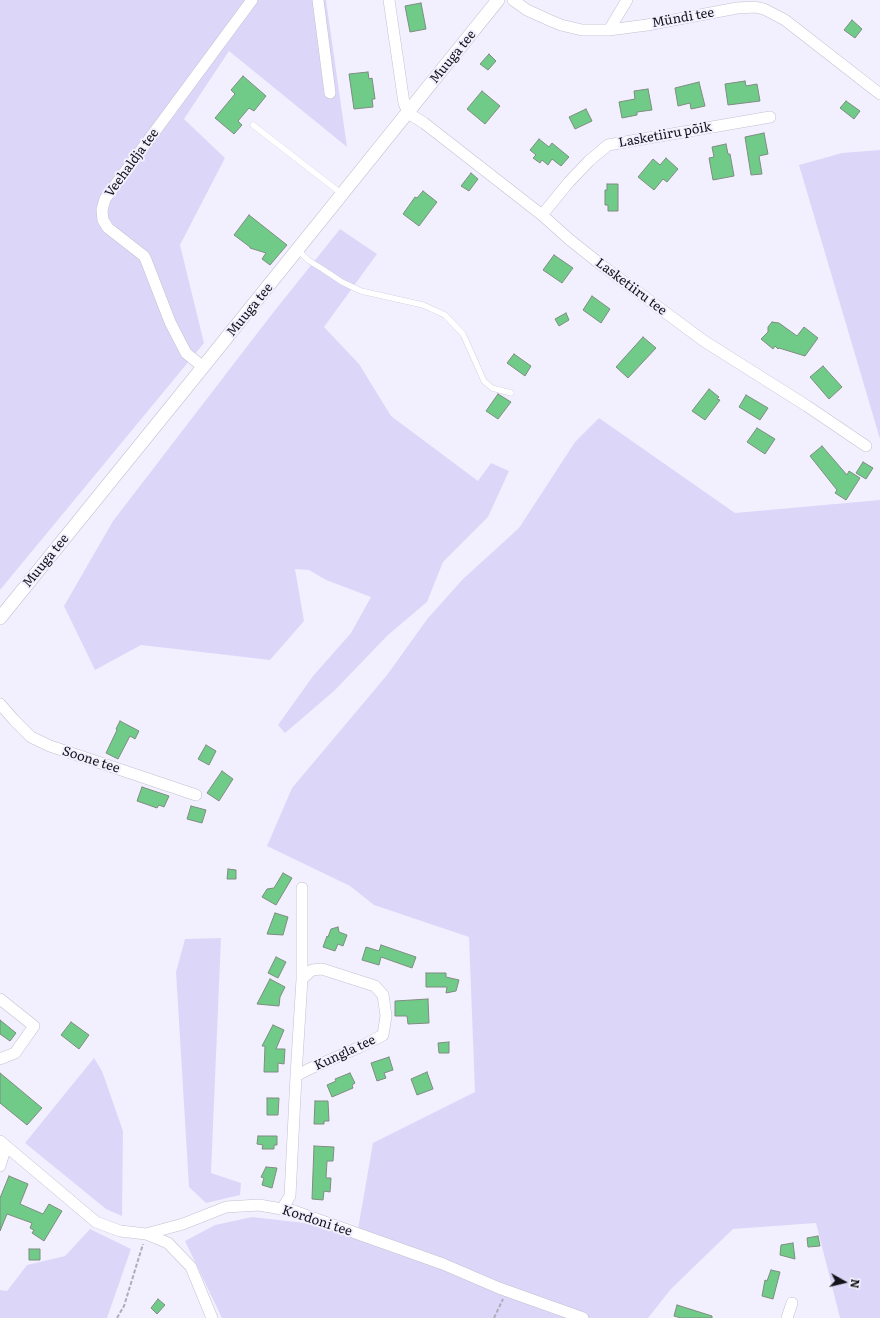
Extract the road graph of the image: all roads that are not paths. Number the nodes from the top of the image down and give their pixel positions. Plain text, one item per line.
1 (252, 0) edge
2 (318, 0) edge
3 (389, 0) edge
4 (498, 0) edge
5 (513, 0) edge
6 (627, 0) edge
7 (609, 30) junction
8 (330, 93) dead end
9 (880, 94) edge
10 (408, 113) junction
11 (770, 116) dead end
12 (253, 125) dead end
13 (343, 194) junction
14 (542, 216) junction
15 (298, 249) junction
16 (203, 368) junction
17 (511, 393) dead end
18 (866, 446) dead end
19 (0, 618) edge
20 (0, 704) edge
21 (196, 795) dead end
22 (302, 888) dead end
23 (302, 979) junction
24 (0, 999) edge
25 (0, 1059) edge
26 (296, 1076) junction
27 (3, 1144) edge
28 (0, 1166) edge
29 (282, 1209) junction
30 (146, 1234) junction
31 (792, 1303) dead end
32 (212, 1318) edge
33 (583, 1318) edge
34 (787, 1318) edge

1 - 16 street, Veehaldja tee
2 - 8 street
3 - 10 street
4 - 10 street, Muuga tee
5 - 7 street, Mündi tee
6 - 7 street
7 - 9 street, Mündi tee
10 - 13 street, Muuga tee
10 - 14 street, Lasketiiru tee
11 - 14 street, Lasketiiru põik
12 - 13 lane
13 - 15 street, Muuga tee
14 - 18 street, Lasketiiru tee
15 - 16 street, Muuga tee
15 - 17 lane
16 - 19 street, Muuga tee
20 - 21 street, Soone tee
22 - 23 street, Kungla tee
23 - 26 street, Kungla tee
23 - 26 street, Kungla tee
24 - 25 street
26 - 29 street, Kungla tee
27 - 28 street
27 - 30 street, Kordoni tee
29 - 30 street, Kordoni tee
29 - 33 street, Kordoni tee
30 - 32 street
31 - 34 street

